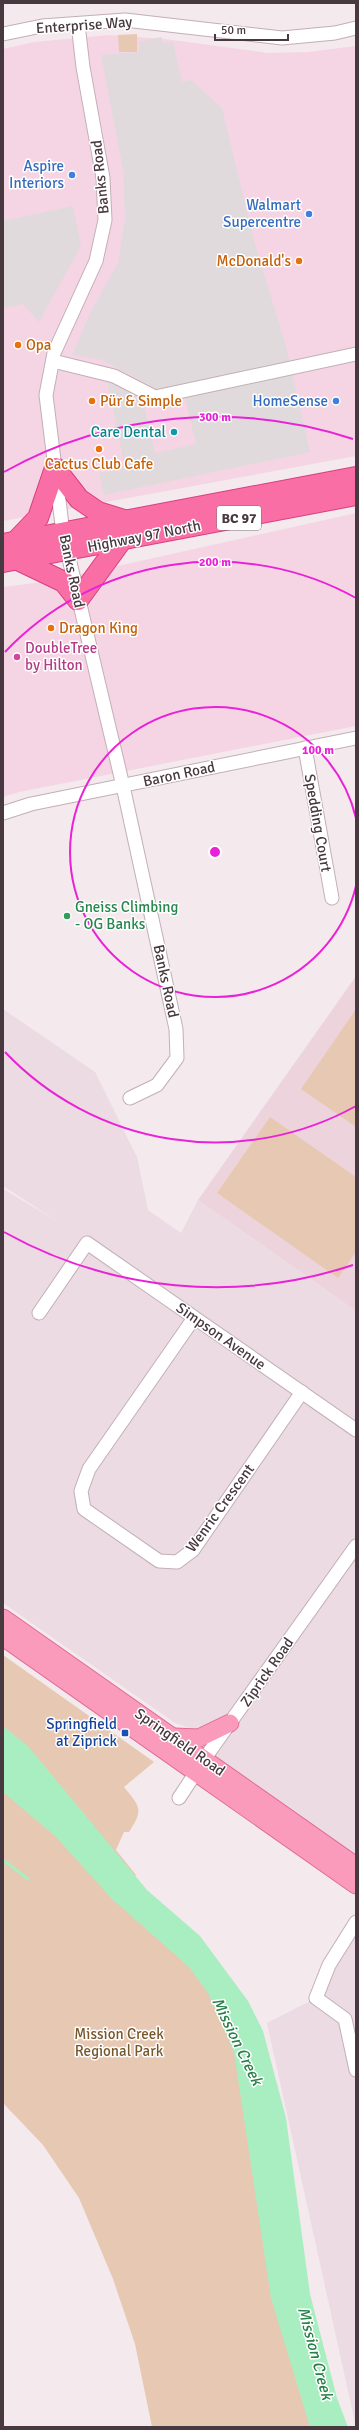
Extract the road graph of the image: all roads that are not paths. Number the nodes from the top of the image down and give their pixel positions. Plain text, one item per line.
1 (78, 24) junction
2 (356, 28) edge
3 (3, 34) edge
4 (356, 354) edge
5 (53, 361) junction
6 (55, 468) junction
7 (356, 477) edge
8 (356, 495) edge
9 (126, 521) junction
10 (121, 541) junction
11 (65, 542) junction
12 (10, 552) edge
13 (78, 600) junction
14 (356, 738) edge
15 (304, 748) junction
16 (123, 786) junction
17 (3, 813) edge
18 (332, 898) dead end
19 (130, 1098) dead end
20 (39, 1313) dead end
21 (194, 1318) junction
22 (302, 1392) junction
23 (356, 1430) edge
24 (355, 1551) edge
25 (3, 1618) edge
26 (3, 1637) edge
27 (230, 1723) junction
28 (172, 1736) junction
29 (200, 1765) junction
30 (179, 1798) dead end
31 (356, 1866) edge
32 (356, 1885) edge
33 (356, 1922) edge
34 (356, 2070) edge

1 - 2 street, Enterprise Way
1 - 3 street, Enterprise Way
1 - 5 street, Banks Road
4 - 5 street
5 - 6 street, Banks Road
6 - 9 highway
6 - 11 street, Banks Road
6 - 12 highway
7 - 9 highway, Highway 97 North / BC 97
8 - 10 highway, Highway 97 North / BC 97
9 - 11 highway, Highway 97 North / BC 97
10 - 11 highway, Highway 97 North / BC 97
10 - 13 highway
11 - 12 highway, Highway 97 North / BC 97
11 - 13 street, Banks Road
12 - 13 highway
13 - 16 street, Banks Road
14 - 15 street, Baron Road
15 - 16 street, Baron Road
15 - 18 street, Spedding Court
16 - 17 street, Baron Road
16 - 19 street, Banks Road
20 - 21 street, Simpson Avenue
21 - 22 street, Simpson Avenue
21 - 22 street, Wenric Crescent
22 - 23 street, Simpson Avenue
24 - 27 street, Ziprick Road
25 - 28 main road, Springfield Road
26 - 29 main road, Springfield Road
27 - 28 main road
27 - 29 street, Ziprick Road
28 - 29 main road, Springfield Road
29 - 30 street, Ziprick Road
29 - 31 main road, Springfield Road
29 - 32 main road, Springfield Road
33 - 34 street

